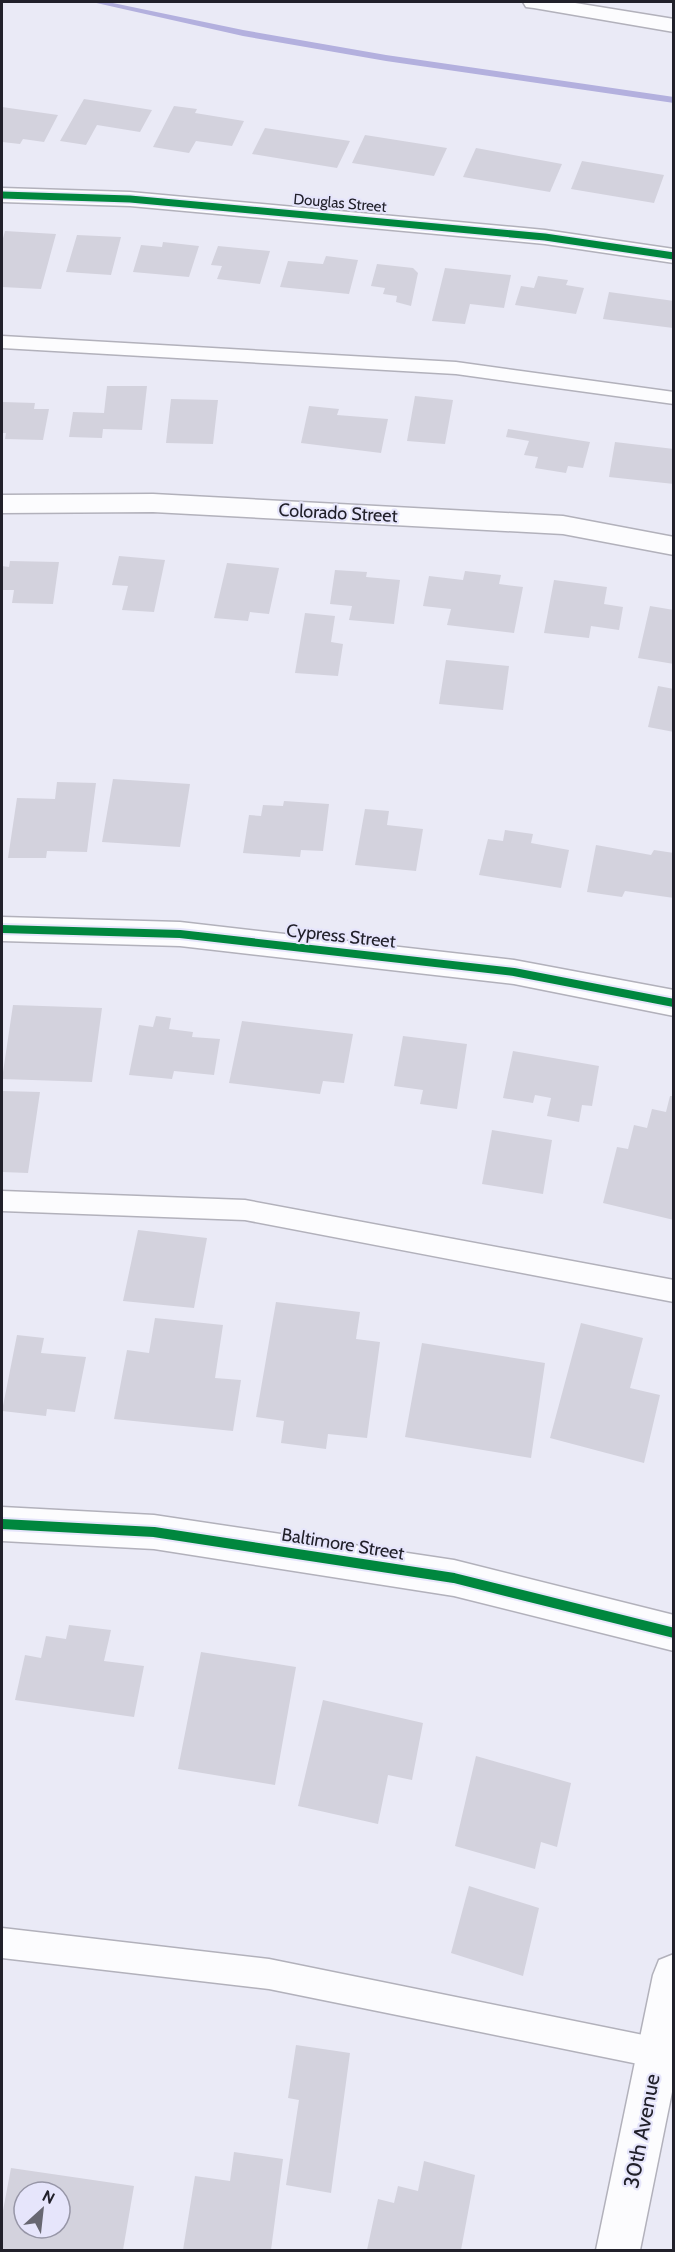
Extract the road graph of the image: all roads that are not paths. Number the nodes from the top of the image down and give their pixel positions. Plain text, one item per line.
1 (534, 2) edge
2 (674, 26) edge
3 (2, 195) edge
4 (674, 256) edge
5 (2, 342) edge
6 (674, 398) edge
7 (2, 504) edge
8 (674, 546) edge
9 (2, 929) edge
10 (674, 1003) edge
11 (2, 1201) edge
12 (674, 1291) edge
13 (2, 1524) edge
14 (674, 1633) edge
15 (2, 1943) edge
16 (674, 1975) edge
17 (658, 2053) junction
18 (618, 2250) edge

1 - 2 street
3 - 4 street, Douglas Street
5 - 6 lane
7 - 8 street, Colorado Street
9 - 10 street, Cypress Street
11 - 12 lane
13 - 14 street, Baltimore Street
15 - 17 lane
16 - 17 street, 30th Avenue
17 - 18 street, 30th Avenue

